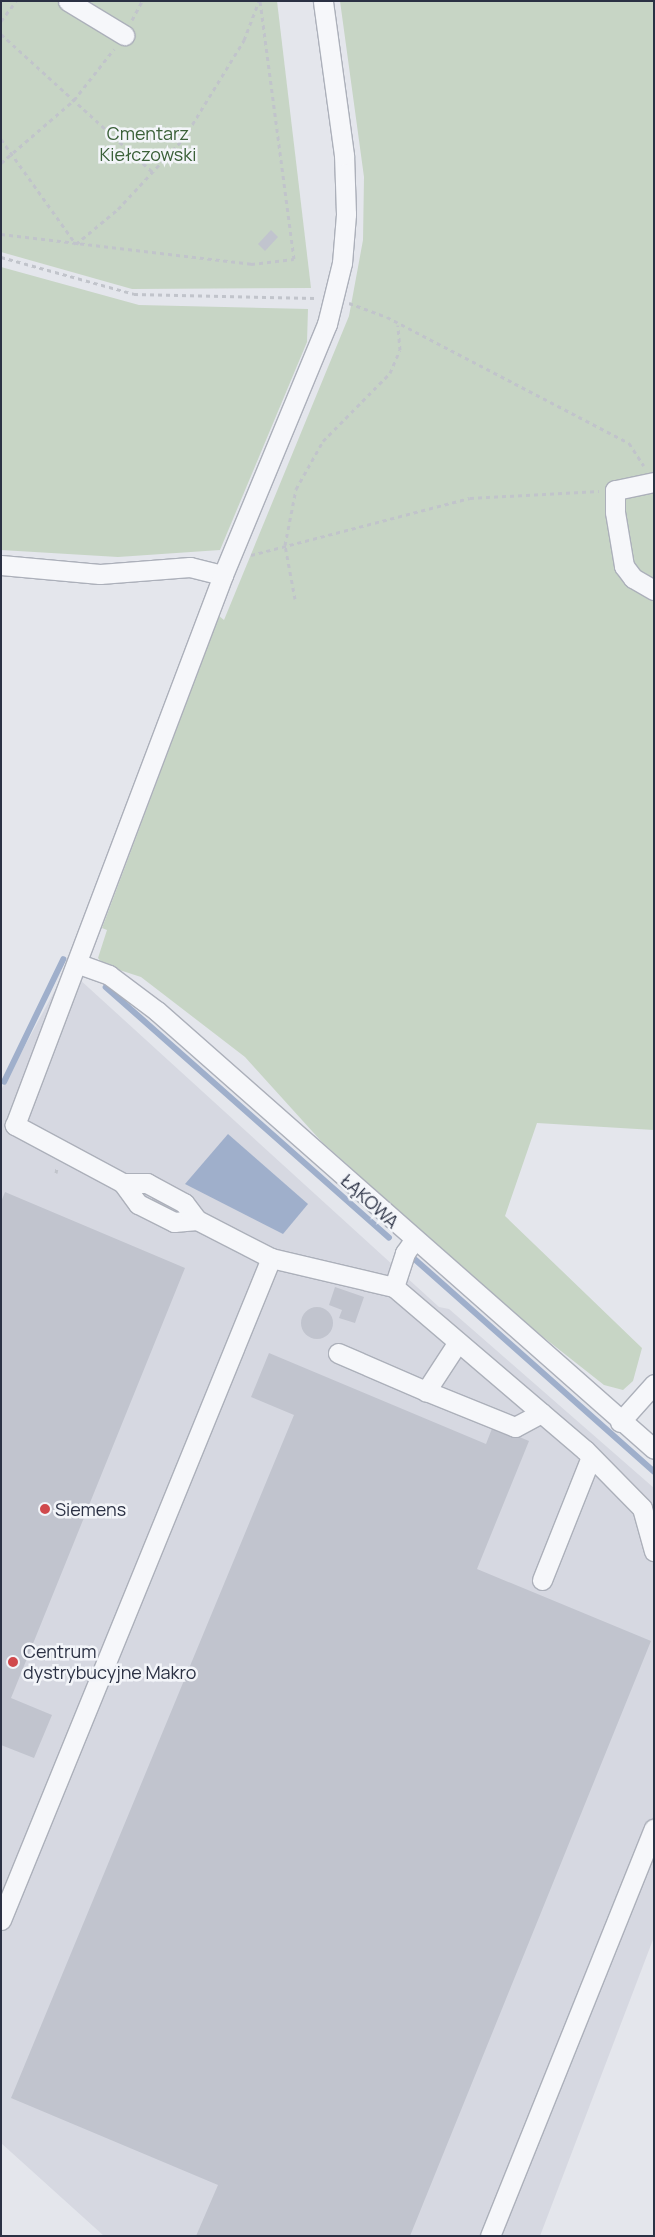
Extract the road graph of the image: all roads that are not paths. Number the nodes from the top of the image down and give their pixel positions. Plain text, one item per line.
1 (68, 1) edge
2 (323, 1) edge
3 (124, 35) road end
4 (651, 476) edge
5 (1, 565) edge
6 (223, 575) junction
7 (654, 590) edge
8 (79, 964) junction
9 (414, 1240) junction
10 (271, 1258) junction
11 (394, 1287) junction
12 (458, 1342) junction
13 (338, 1354) dead end
14 (654, 1384) edge
15 (426, 1391) junction
16 (541, 1413) junction
17 (620, 1422) junction
18 (654, 1448) edge
19 (591, 1457) junction
20 (654, 1551) edge
21 (542, 1580) dead end
22 (654, 1829) edge
23 (1, 1920) edge
24 (490, 2236) edge

1 - 3 street
2 - 6 street
4 - 7 street
5 - 6 street
6 - 8 street
8 - 9 street, ŁĄKOWA
8 - 10 street
9 - 11 street
9 - 17 street, ŁĄKOWA
10 - 11 street
10 - 23 street
11 - 12 street
12 - 15 street
12 - 16 street
13 - 15 street
14 - 17 street
15 - 16 street
16 - 19 street
17 - 18 street, ŁĄKOWA
19 - 20 street
19 - 21 street
22 - 24 street

